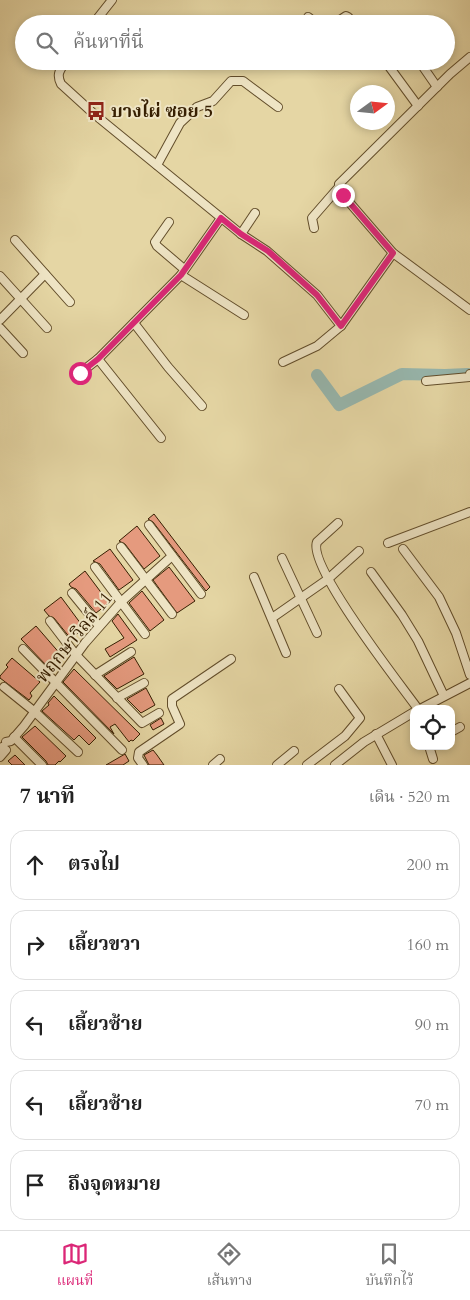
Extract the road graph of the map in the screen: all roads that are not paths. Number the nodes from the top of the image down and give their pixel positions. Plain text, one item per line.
1 (112, 0) edge
2 (100, 15) edge
3 (470, 57) edge
4 (60, 70) edge
5 (392, 70) edge
6 (425, 70) edge
7 (437, 87) junction
8 (418, 106) junction
9 (278, 107) dead end
10 (157, 166) junction
11 (340, 187) junction
12 (255, 213) dead end
13 (221, 218) junction
14 (169, 222) dead end
15 (314, 228) dead end
16 (241, 234) junction
17 (15, 240) dead end
18 (393, 253) junction
19 (182, 272) junction
20 (45, 274) junction
21 (0, 276) edge
22 (21, 299) junction
23 (70, 302) dead end
24 (470, 310) edge
25 (244, 316) dead end
26 (0, 320) edge
27 (134, 323) junction
28 (341, 326) junction
29 (0, 328) edge
30 (47, 328) dead end
31 (23, 353) dead end
32 (98, 359) junction
33 (283, 362) dead end
34 (80, 373) dead end
35 (470, 375) edge
36 (426, 381) dead end
37 (202, 406) dead end
38 (161, 438) dead end
39 (470, 512) edge
40 (338, 523) dead end
41 (149, 525) dead end
42 (388, 542) dead end
43 (121, 547) dead end
44 (403, 549) dead end
45 (359, 551) dead end
46 (172, 556) junction
47 (282, 558) dead end
48 (95, 568) dead end
49 (371, 572) dead end
50 (254, 577) dead end
51 (146, 578) junction
52 (328, 579) junction
53 (72, 593) dead end
54 (201, 594) dead end
55 (300, 598) junction
56 (121, 602) junction
57 (172, 614) dead end
58 (272, 618) junction
59 (50, 621) dead end
60 (99, 626) junction
61 (316, 633) dead end
62 (145, 634) dead end
63 (24, 650) dead end
64 (131, 652) dead end
65 (286, 653) dead end
66 (76, 655) junction
67 (231, 659) dead end
68 (95, 674) junction
69 (470, 675) edge
70 (55, 682) junction
71 (144, 683) dead end
72 (470, 683) edge
73 (4, 687) dead end
74 (338, 689) dead end
75 (444, 696) junction
76 (118, 698) junction
77 (416, 705) edge
78 (427, 705) edge
79 (35, 712) junction
80 (159, 713) dead end
81 (410, 714) edge
82 (460, 727) dead end
83 (455, 730) edge
84 (376, 734) junction
85 (7, 744) edge
86 (122, 750) dead end
87 (430, 750) edge
88 (294, 751) dead end
89 (78, 752) dead end
90 (0, 757) edge
91 (220, 759) dead end
92 (433, 759) dead end
93 (344, 762) edge
94 (42, 765) edge
95 (144, 765) edge
96 (213, 765) edge
97 (277, 765) edge
98 (307, 765) edge
99 (335, 765) edge
100 (392, 765) edge

1 - 2 street
3 - 7 street
4 - 10 street
5 - 8 street
6 - 7 street
7 - 8 street
8 - 11 street
9 - 10 street
10 - 13 street
11 - 15 street
11 - 18 street
12 - 16 street
13 - 16 street
13 - 19 street
14 - 19 street
16 - 28 street
17 - 20 street
18 - 24 street
18 - 28 street
19 - 25 street
19 - 27 street
20 - 22 street
20 - 23 street
21 - 22 street
22 - 26 street
22 - 30 street
27 - 32 street
27 - 37 street
28 - 33 street
29 - 31 street
32 - 34 street
32 - 38 street
35 - 36 street
39 - 42 street
40 - 52 street
41 - 46 street
43 - 51 street
44 - 69 street
45 - 52 street
46 - 51 street, พฤกษาวิลล์ 11
46 - 54 street
47 - 55 street
48 - 56 street
49 - 75 street
50 - 58 street
51 - 56 street, พฤกษาวิลล์ 11
51 - 57 street
52 - 55 street
52 - 77 street
53 - 60 street
55 - 58 street
55 - 61 street
56 - 60 street, พฤกษาวิลล์ 11
56 - 62 street
58 - 65 street
59 - 66 street
60 - 66 street, พฤกษาวิลล์ 11
63 - 70 street
64 - 68 street
66 - 68 street
66 - 70 street, พฤกษาวิลล์ 11
67 - 95 street
68 - 76 street
70 - 79 street, พฤกษาวิลล์ 11
70 - 86 street
71 - 76 street
72 - 75 street
73 - 79 street
74 - 98 street
75 - 78 street
76 - 80 street
79 - 85 street, พฤกษาวิลล์ 11
79 - 89 street
81 - 84 street
82 - 83 street
84 - 93 street
84 - 100 street
85 - 90 street, พฤกษาวิลล์ 11
85 - 94 street
87 - 92 street
88 - 97 street
91 - 96 street
93 - 99 street

